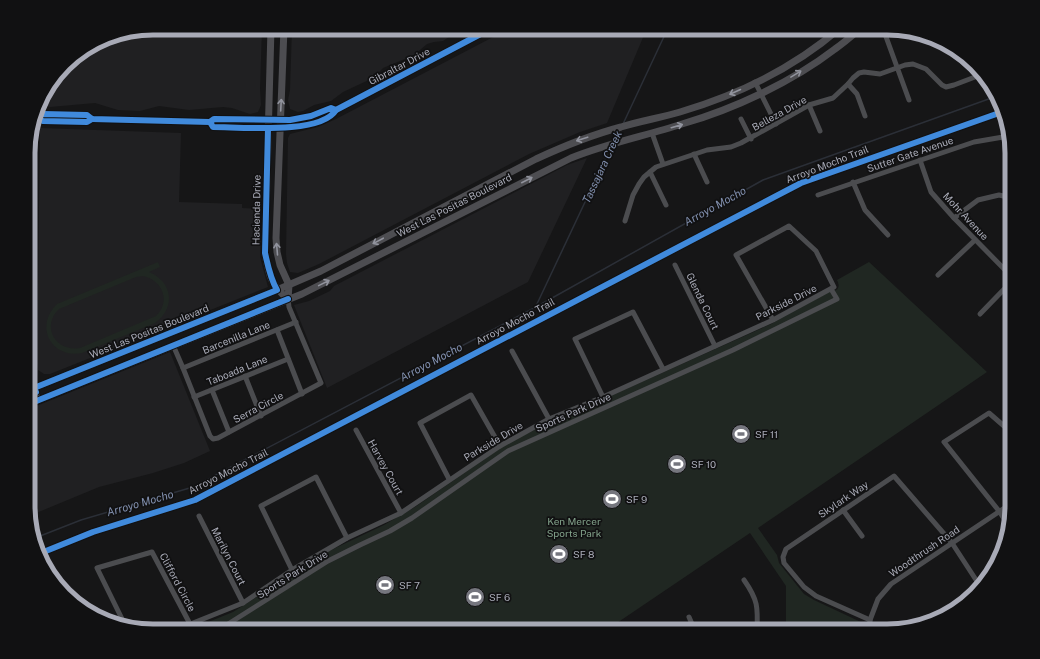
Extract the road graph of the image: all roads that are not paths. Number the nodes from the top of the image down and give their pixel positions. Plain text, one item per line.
1 (271, 35) edge
2 (284, 35) edge
3 (479, 35) edge
4 (832, 35) edge
5 (852, 35) edge
6 (886, 35) edge
7 (898, 68) junction
8 (976, 76) edge
9 (755, 82) junction
10 (848, 84) junction
11 (760, 93) junction
12 (910, 100) dead end
13 (809, 105) junction
14 (336, 110) junction
15 (865, 116) dead end
16 (40, 119) edge
17 (741, 119) dead end
18 (268, 120) junction
19 (280, 120) junction
20 (210, 122) junction
21 (776, 124) junction
22 (268, 128) junction
23 (280, 128) junction
24 (820, 131) dead end
25 (652, 133) junction
26 (1004, 137) edge
27 (750, 139) junction
28 (694, 154) junction
29 (920, 160) junction
30 (663, 164) junction
31 (650, 172) junction
32 (708, 182) dead end
33 (853, 182) junction
34 (818, 195) dead end
35 (1005, 196) edge
36 (666, 204) dead end
37 (954, 218) junction
38 (625, 221) dead end
39 (888, 235) dead end
40 (975, 240) junction
41 (675, 265) dead end
42 (1005, 270) edge
43 (938, 275) dead end
44 (289, 285) junction
45 (833, 288) junction
46 (1005, 288) edge
47 (277, 290) junction
48 (288, 299) junction
49 (980, 314) dead end
50 (773, 320) junction
51 (296, 322) junction
52 (277, 330) junction
53 (173, 345) junction
54 (715, 346) junction
55 (512, 351) dead end
56 (288, 359) junction
57 (183, 368) junction
58 (663, 369) junction
59 (245, 376) junction
60 (35, 385) edge
61 (212, 390) junction
62 (35, 394) edge
63 (302, 394) junction
64 (194, 397) junction
65 (603, 397) junction
66 (39, 400) junction
67 (35, 402) edge
68 (261, 416) junction
69 (549, 419) junction
70 (1005, 427) edge
71 (356, 430) dead end
72 (229, 432) junction
73 (500, 446) junction
74 (449, 479) junction
75 (1005, 508) edge
76 (842, 510) junction
77 (1000, 511) junction
78 (401, 513) junction
79 (199, 516) dead end
80 (1004, 519) edge
81 (862, 536) dead end
82 (347, 538) junction
83 (952, 543) junction
84 (292, 570) junction
85 (744, 580) dead end
86 (977, 582) edge
87 (243, 603) junction
88 (689, 616) dead end
89 (123, 620) edge
90 (870, 620) junction
91 (190, 624) joint
92 (228, 624) edge
93 (692, 624) edge
94 (758, 624) edge
95 (870, 624) edge

1 - 18 main road, Hacienda Drive
19 -> 2 main road, Hacienda Drive
3 - 14 street, Gibraltar Drive
4 - 9 main road, West Las Positas Boulevard
11 -> 5 main road, West Las Positas Boulevard
6 - 7 street
7 - 8 street, Belleza Drive
7 - 10 street, Belleza Drive
7 - 12 street
9 - 11 street
9 -> 44 main road, West Las Positas Boulevard
10 - 13 street, Belleza Drive
10 - 15 street
11 - 21 street
25 -> 11 main road, West Las Positas Boulevard
13 - 21 street, Belleza Drive
13 - 24 street
14 - 19 street, Gibraltar Drive
14 - 23 street, Gibraltar Drive
16 - 20 street, Gibraltar Drive
17 - 27 street
18 - 19 street, Gibraltar Drive
18 - 20 street, Gibraltar Drive
18 - 22 main road, Hacienda Drive
19 - 23 main road, Hacienda Drive
20 - 22 street, Gibraltar Drive
21 - 27 street, Belleza Drive
22 - 23 street, Gibraltar Drive
22 - 47 main road, Hacienda Drive
44 -> 23 main road, Hacienda Drive
25 - 30 street
48 -> 25 main road, West Las Positas Boulevard
26 - 29 street, Sutter Gate Avenue
27 - 28 street, Belleza Drive
28 - 30 street, Belleza Drive
28 - 32 street
29 - 33 street, Sutter Gate Avenue
29 - 37 street, Mohr Avenue
30 - 31 street, Belleza Drive
31 - 36 street
31 - 38 street, Belleza Drive
33 - 34 street, Sutter Gate Avenue
33 - 39 street
35 - 37 street
37 - 40 street, Mohr Avenue
40 - 42 street, Mohr Avenue
40 - 43 street
41 - 54 street, Glenda Court
44 - 47 main road, West Las Positas Boulevard
44 - 48 main road, Hacienda Drive
45 - 50 street, Parkside Drive
45 - 50 street
45 - 92 street, Sports Park Drive
46 - 49 street
47 - 48 main road, Hacienda Drive
47 - 60 main road, West Las Positas Boulevard
48 - 51 street, Serra Circle
48 - 53 main road, West Las Positas Boulevard
50 - 54 street, Parkside Drive
51 - 52 street, Barcenilla Lane
51 - 63 street, Serra Circle
52 - 56 street
52 - 57 street, Barcenilla Lane
53 - 57 street, Serra Circle
53 - 66 main road, West Las Positas Boulevard
54 - 58 street, Parkside Drive
55 - 69 street
56 - 59 street, Taboada Lane
56 - 63 street
57 - 64 street, Serra Circle
58 - 65 street, Parkside Drive
58 - 65 street
59 - 61 street, Taboada Lane
59 - 68 street
61 - 64 street, Taboada Lane
61 - 72 street
62 - 66 street
63 - 68 street, Serra Circle
64 - 72 street, Serra Circle
65 - 69 street, Parkside Drive
66 - 67 main road, West Las Positas Boulevard
68 - 72 street, Serra Circle
69 - 73 street, Parkside Drive
70 - 77 street
71 - 78 street, Harvey Court
73 - 74 street, Parkside Drive
73 - 74 street
74 - 78 street, Parkside Drive
75 - 77 street, Woodthrush Road
76 - 81 street
76 - 83 street, Skylark Way
76 - 90 street, Skylark Way
77 - 80 street
77 - 83 street, Woodthrush Road
78 - 82 street, Parkside Drive
79 - 87 street, Marilyn Court
82 - 84 street, Parkside Drive
82 - 84 street
83 - 86 street, Skylark Way
83 - 90 street, Woodthrush Road
84 - 87 street, Parkside Drive
85 - 94 street
87 - 91 street, Parkside Drive
88 - 93 street
89 - 91 street, Clifford Circle
90 - 95 street, Woodthrush Road

